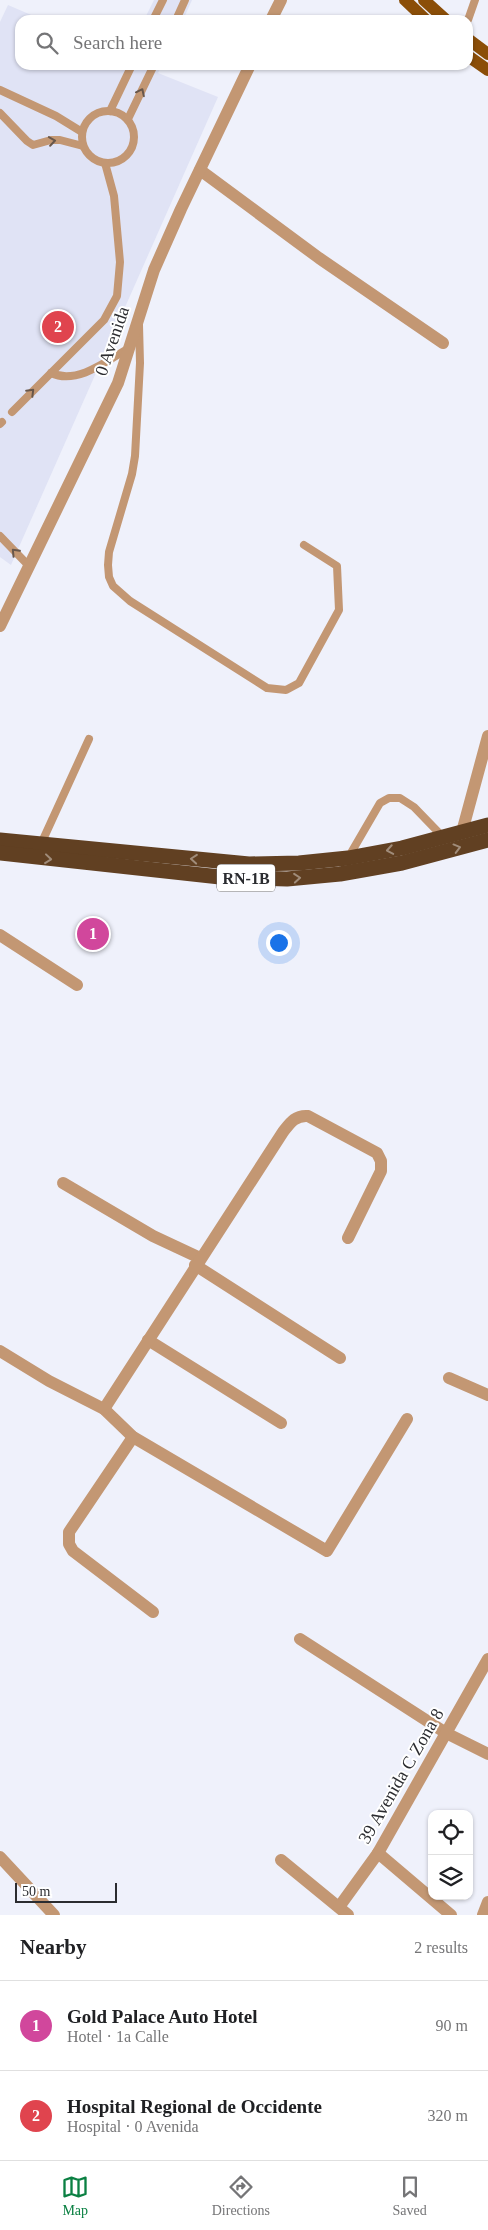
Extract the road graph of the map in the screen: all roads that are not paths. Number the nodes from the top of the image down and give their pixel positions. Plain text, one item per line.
1 (163, 0) edge
2 (185, 0) edge
3 (280, 0) edge
4 (405, 0) edge
5 (424, 0) edge
6 (475, 0) edge
7 (156, 15) edge
8 (178, 15) edge
9 (273, 15) edge
10 (421, 15) edge
11 (440, 15) edge
12 (470, 15) edge
13 (473, 43) edge
14 (488, 54) edge
15 (473, 60) edge
16 (130, 70) edge
17 (152, 70) edge
18 (248, 70) edge
19 (488, 70) edge
20 (0, 90) edge
21 (110, 111) junction
22 (0, 113) edge
23 (128, 119) junction
24 (82, 132) junction
25 (84, 146) junction
26 (106, 163) junction
27 (200, 170) junction
28 (139, 319) junction
29 (443, 343) dead end
30 (130, 348) junction
31 (51, 373) junction
32 (12, 412) dead end
33 (0, 536) edge
34 (304, 545) dead end
35 (30, 567) junction
36 (0, 626) edge
37 (488, 736) edge
38 (89, 739) dead end
39 (488, 825) edge
40 (462, 832) junction
41 (442, 837) junction
42 (0, 840) edge
43 (488, 840) edge
44 (41, 844) junction
45 (0, 854) edge
46 (348, 858) junction
47 (0, 935) edge
48 (77, 985) dead end
49 (62, 1183) dead end
50 (348, 1238) dead end
51 (198, 1262) junction
52 (148, 1340) junction
53 (0, 1351) edge
54 (340, 1358) dead end
55 (449, 1378) dead end
56 (488, 1396) edge
57 (104, 1409) junction
58 (407, 1419) dead end
59 (281, 1423) dead end
60 (134, 1437) junction
61 (153, 1612) dead end
62 (300, 1639) dead end
63 (488, 1659) edge
64 (446, 1733) junction
65 (488, 1754) edge
66 (378, 1853) junction
67 (0, 1858) edge
68 (281, 1860) dead end
69 (488, 1902) edge
70 (343, 1911) edge
71 (54, 1915) edge
72 (451, 1915) edge
73 (484, 1915) edge

1 - 7 lane
2 - 8 lane
3 - 9 street
4 - 10 main road
5 - 11 main road
6 - 12 lane
13 - 14 main road
15 - 19 main road
16 - 21 lane
23 -> 17 lane
18 - 27 street, 0 Avenida
20 - 24 lane
21 - 23 lane
21 - 24 lane
22 -> 25 lane
23 - 26 lane
24 - 25 lane
25 - 26 lane
26 - 31 lane
27 - 28 street, 0 Avenida
27 - 29 street
28 - 30 street, 0 Avenida
28 - 34 lane
30 - 31 lane
30 - 35 street, 0 Avenida
32 -> 31 lane
35 -> 33 lane
35 - 36 street, 0 Avenida
37 - 40 street
38 - 44 lane
39 - 40 highway, RN-1B
40 - 41 highway, RN-1B
41 -> 46 highway, RN-1B
41 - 46 lane
42 - 44 highway, RN-1B
45 -> 43 highway, RN-1B
46 -> 44 highway, RN-1B
47 - 48 street
49 - 51 street
50 - 51 street
51 - 52 street
51 - 54 street
52 - 57 street
52 - 59 street
53 - 57 street
55 - 56 street
57 - 60 street
58 - 60 street
60 - 61 street
62 - 64 street
63 - 64 street, 39 Avenida C Zona 8
64 - 65 street
64 - 66 street, 39 Avenida C Zona 8
66 - 70 street, 39 Avenida C Zona 8
66 - 72 street
67 - 71 street
68 - 70 street
69 - 73 street

